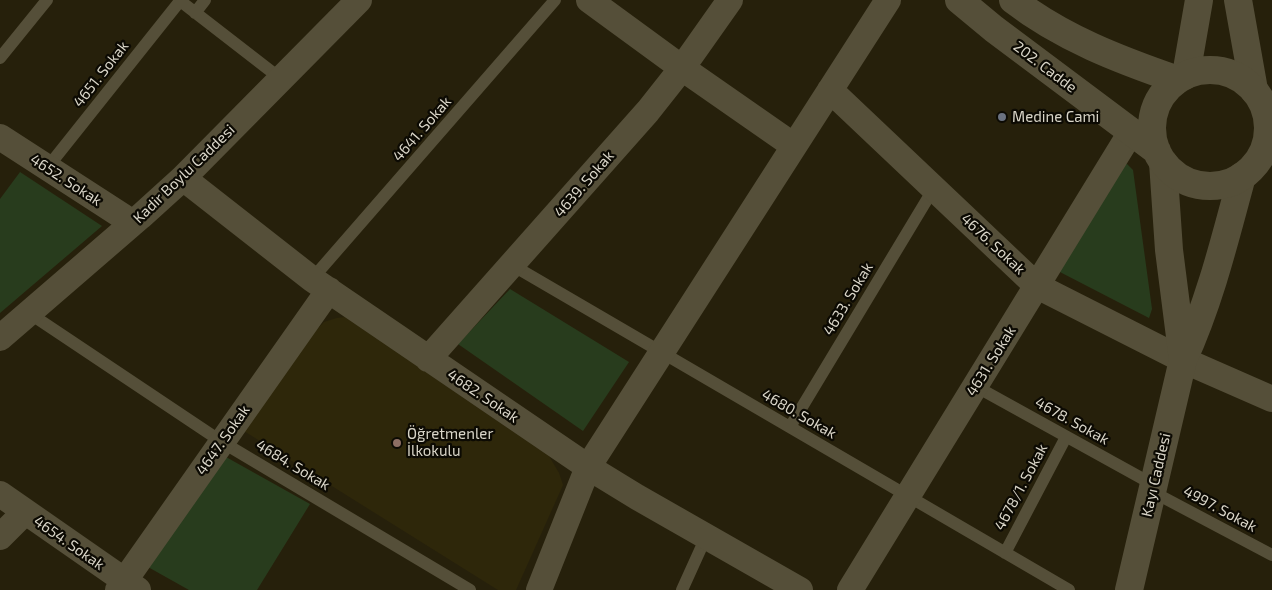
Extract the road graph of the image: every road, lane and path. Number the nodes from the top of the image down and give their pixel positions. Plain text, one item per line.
1 (47, 0) edge
2 (179, 0) edge
3 (205, 0) edge
4 (359, 0) edge
5 (555, 0) edge
6 (590, 0) edge
7 (730, 0) edge
8 (888, 0) edge
9 (959, 0) edge
10 (1199, 0) edge
11 (1238, 0) edge
12 (1019, 2) edge
13 (195, 12) junction
14 (0, 58) edge
15 (682, 68) junction
16 (1182, 77) junction
17 (281, 79) junction
18 (830, 90) junction
19 (1262, 98) edge
20 (1131, 132) junction
21 (0, 138) edge
22 (794, 146) junction
23 (1160, 156) junction
24 (47, 168) junction
25 (1255, 172) edge
26 (183, 178) junction
27 (934, 188) junction
28 (133, 223) junction
29 (512, 265) junction
30 (321, 284) junction
31 (1037, 286) junction
32 (29, 313) junction
33 (0, 338) edge
34 (662, 352) junction
35 (428, 359) junction
36 (1183, 360) junction
37 (975, 386) junction
38 (1271, 395) edge
39 (790, 427) junction
40 (1066, 437) junction
41 (222, 442) junction
42 (588, 467) junction
43 (1154, 488) junction
44 (0, 494) edge
45 (908, 496) junction
46 (25, 512) junction
47 (706, 536) junction
48 (0, 537) edge
49 (1005, 553) junction
50 (1272, 555) edge
51 (127, 587) edge
52 (470, 590) edge
53 (539, 590) edge
54 (682, 590) edge
55 (800, 590) edge
56 (850, 590) edge
57 (1070, 590) edge
58 (1129, 590) edge

1 - 14 lane
2 - 13 lane
2 - 24 lane, 4651. Sokak
3 - 13 lane
4 - 17 street, Kadir Boylu Caddesi
5 - 30 lane, 4641. Sokak
6 - 15 street
7 - 15 street, 4639. Sokak
8 - 18 street
9 - 20 street, 202. Cadde
10 - 16 street
11 - 19 street
12 - 16 street
13 - 17 lane
15 - 22 street
15 - 29 street, 4639. Sokak
16 - 19 street
16 - 23 street
17 - 26 street, Kadir Boylu Caddesi
18 - 22 street
18 - 27 street, 4676. Sokak
19 - 25 street
20 - 23 street, 202. Cadde
20 - 31 street, 4631. Sokak
21 - 24 street, 4652. Sokak
22 - 34 street
23 - 25 street
23 - 36 street, Kayı Caddesi
24 - 28 street, 4652. Sokak
25 - 36 street, Kayı Caddesi
26 - 28 street, Kadir Boylu Caddesi
26 - 30 street, 4682. Sokak
27 - 31 street, 4676. Sokak
27 - 39 lane, 4633. Sokak
28 - 32 street, Kadir Boylu Caddesi
29 - 34 lane, 4680. Sokak
29 - 35 street, 4639. Sokak
30 - 35 street, 4682. Sokak
30 - 41 street, 4647. Sokak
31 - 36 street, 4676. Sokak
31 - 37 street, 4631. Sokak
32 - 33 street, Kadir Boylu Caddesi
32 - 41 lane, 4684. Sokak
34 - 39 lane, 4680. Sokak
34 - 42 street
35 - 42 street, 4682. Sokak
36 - 38 street, 4676. Sokak
36 - 43 street, Kayı Caddesi
37 - 40 lane, 4678. Sokak
37 - 45 street, 4631. Sokak
39 - 45 lane, 4680. Sokak
40 - 43 lane, 4678. Sokak
40 - 49 lane, 4678/1. Sokak
41 - 51 street, 4647. Sokak
41 - 52 lane, 4684. Sokak
42 - 47 street, 4682. Sokak
42 - 53 street
43 - 50 lane, 4997. Sokak
43 - 58 street, Kayı Caddesi
44 - 46 street, 4654. Sokak
45 - 49 lane, 4680. Sokak
45 - 56 street, 4631. Sokak
46 - 48 street
46 - 51 street, 4654. Sokak
47 - 54 lane
47 - 55 street, 4682. Sokak
49 - 57 lane, 4680. Sokak

